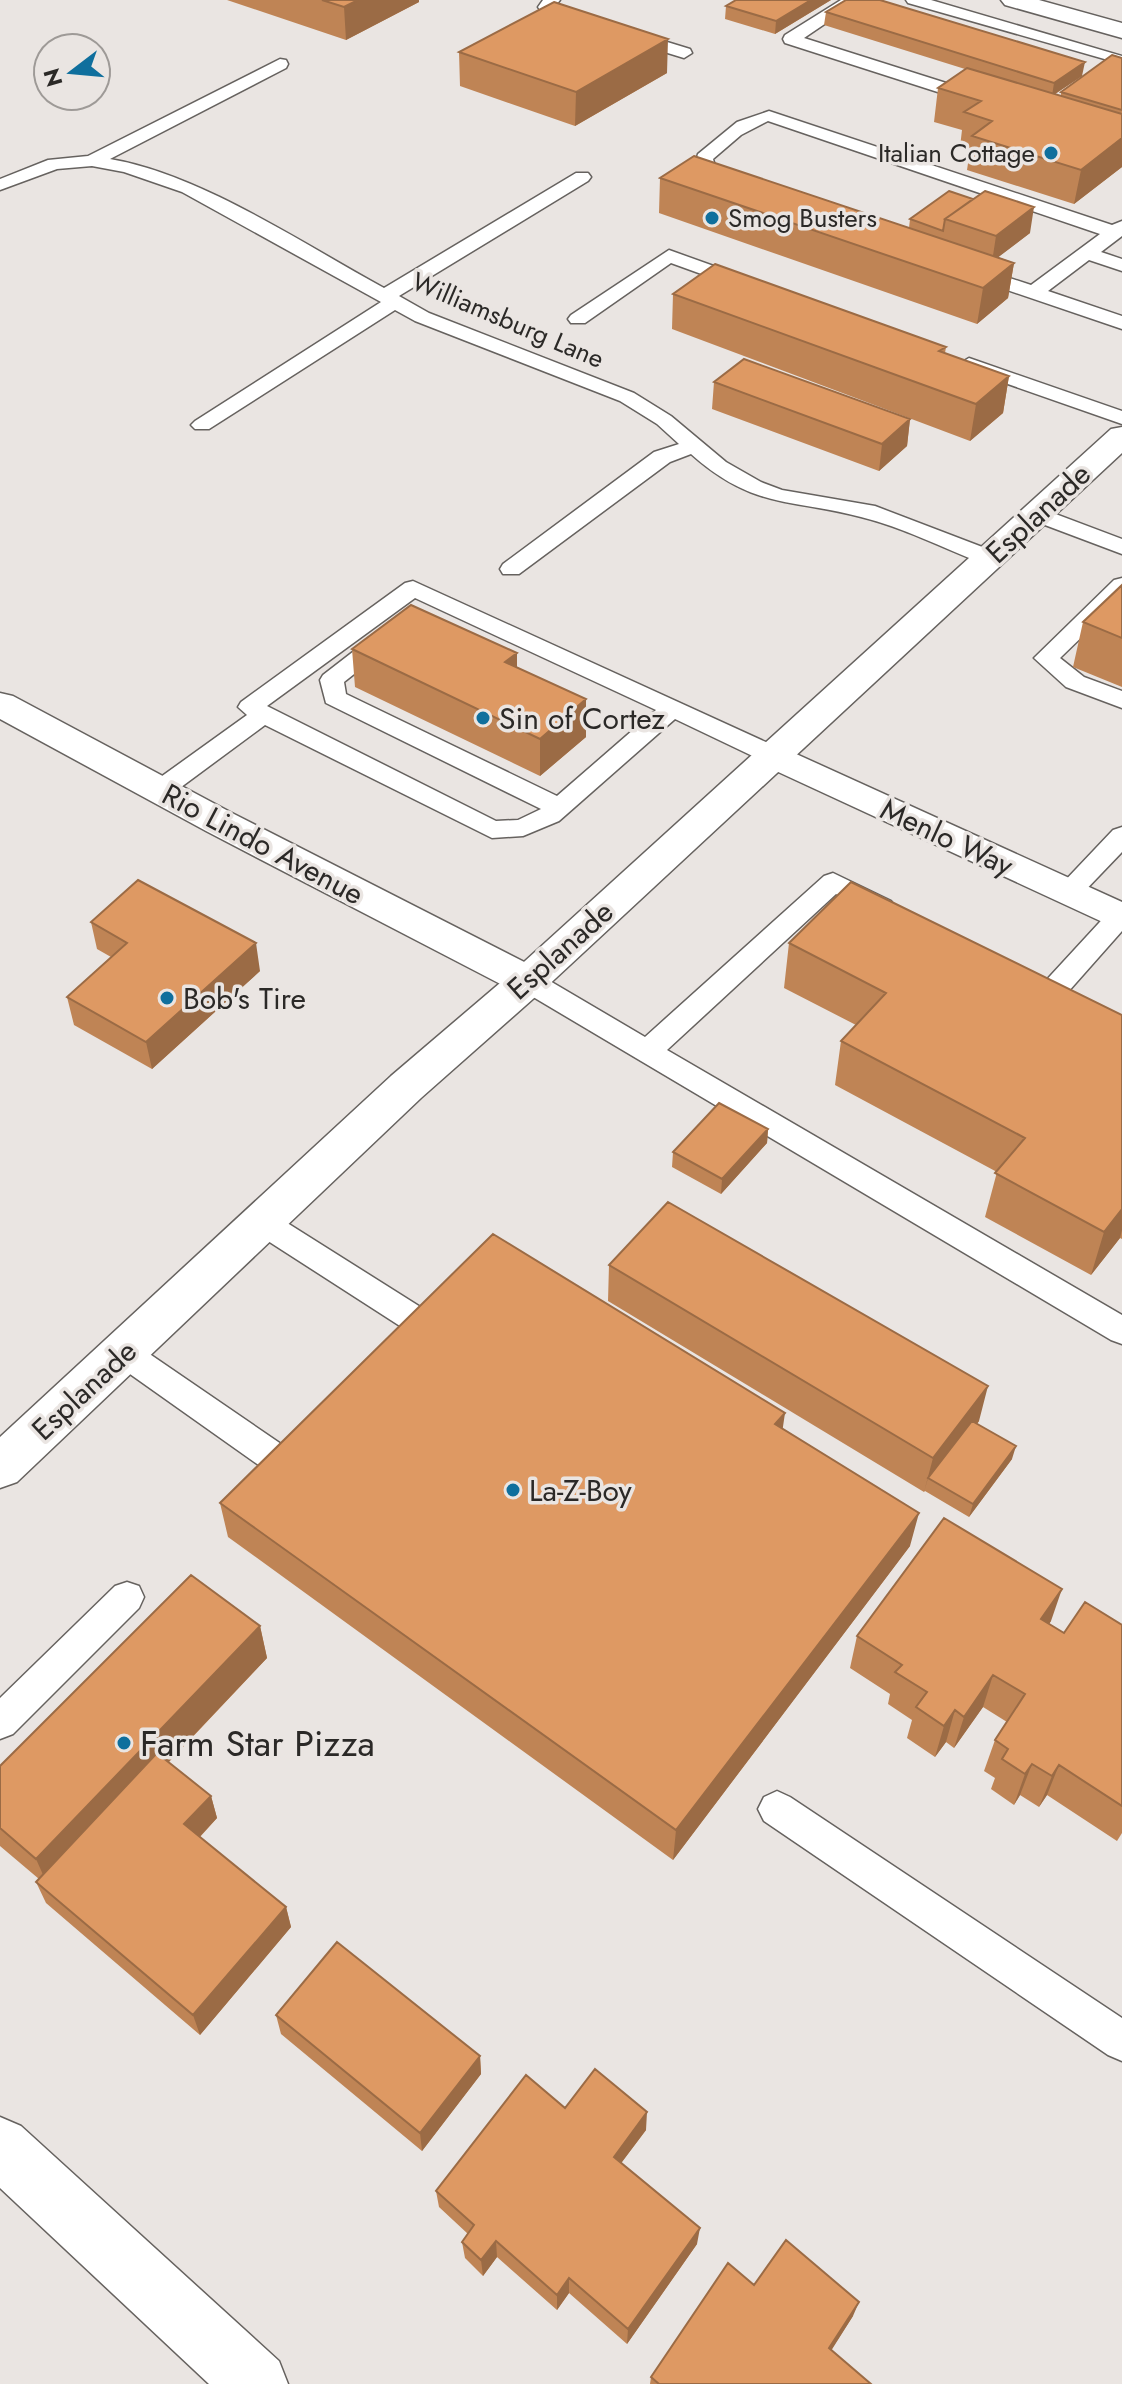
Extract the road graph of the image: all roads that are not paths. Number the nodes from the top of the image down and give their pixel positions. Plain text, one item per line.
1 (552, 0) edge
2 (852, 0) edge
3 (914, 0) edge
4 (1013, 0) edge
5 (1122, 31) edge
6 (684, 53) dead end
7 (1116, 63) edge
8 (280, 64) dead end
9 (1000, 106) edge
10 (92, 161) junction
11 (582, 177) dead end
12 (0, 185) edge
13 (753, 193) edge
14 (1118, 230) edge
15 (1086, 253) junction
16 (1122, 265) edge
17 (958, 266) edge
18 (756, 287) edge
19 (1033, 293) junction
20 (390, 299) junction
21 (578, 319) dead end
22 (1122, 323) edge
23 (947, 355) edge
24 (202, 425) dead end
25 (1120, 436) edge
26 (694, 446) junction
27 (1037, 514) junction
28 (1122, 547) edge
29 (990, 558) junction
30 (511, 569) dead end
31 (1122, 585) edge
32 (437, 600) junction
33 (1122, 700) edge
34 (0, 704) edge
35 (672, 709) junction
36 (264, 714) junction
37 (772, 755) junction
38 (160, 790) junction
39 (559, 807) junction
40 (1122, 836) edge
41 (1068, 893) junction
42 (901, 917) edge
43 (1121, 918) edge
44 (1023, 980) edge
45 (528, 981) junction
46 (648, 1051) junction
47 (262, 1222) junction
48 (411, 1317) edge
49 (1122, 1331) edge
50 (124, 1353) junction
51 (272, 1456) edge
52 (0, 1467) edge
53 (127, 1597) dead end
54 (0, 1722) edge
55 (777, 1809) dead end
56 (1122, 2041) edge
57 (1, 2151) edge
58 (256, 2384) edge

1 - 6 lane
2 - 9 lane
3 - 7 lane
4 - 5 main road
8 - 10 lane
10 - 12 lane, Williamsburg Lane
10 - 20 lane, Williamsburg Lane
11 - 20 lane
13 - 14 lane
14 - 15 lane
15 - 16 lane
15 - 19 lane
17 - 19 lane
18 - 21 lane
19 - 22 lane
20 - 24 lane
20 - 26 lane, Williamsburg Lane
23 - 25 lane
25 - 27 main road, Esplanade
26 - 29 lane, Williamsburg Lane
26 - 30 lane
27 - 28 lane
27 - 29 main road, Esplanade
29 - 37 main road, Esplanade
31 - 33 lane
32 - 35 lane
32 - 36 lane
32 - 39 lane
34 - 38 main road, Rio Lindo Avenue
35 - 37 lane
35 - 39 lane
36 - 38 lane
36 - 39 lane
37 - 41 main road, Menlo Way
37 - 45 main road, Esplanade
38 - 45 main road, Rio Lindo Avenue
40 - 41 lane
41 - 43 main road, Menlo Way
42 - 46 lane
43 - 44 lane
45 - 46 lane
45 - 47 main road, Esplanade
46 - 49 lane
47 - 48 lane
47 - 50 main road, Esplanade
50 - 51 lane
50 - 52 main road, Esplanade
53 - 54 lane
55 - 56 lane
57 - 58 main road

